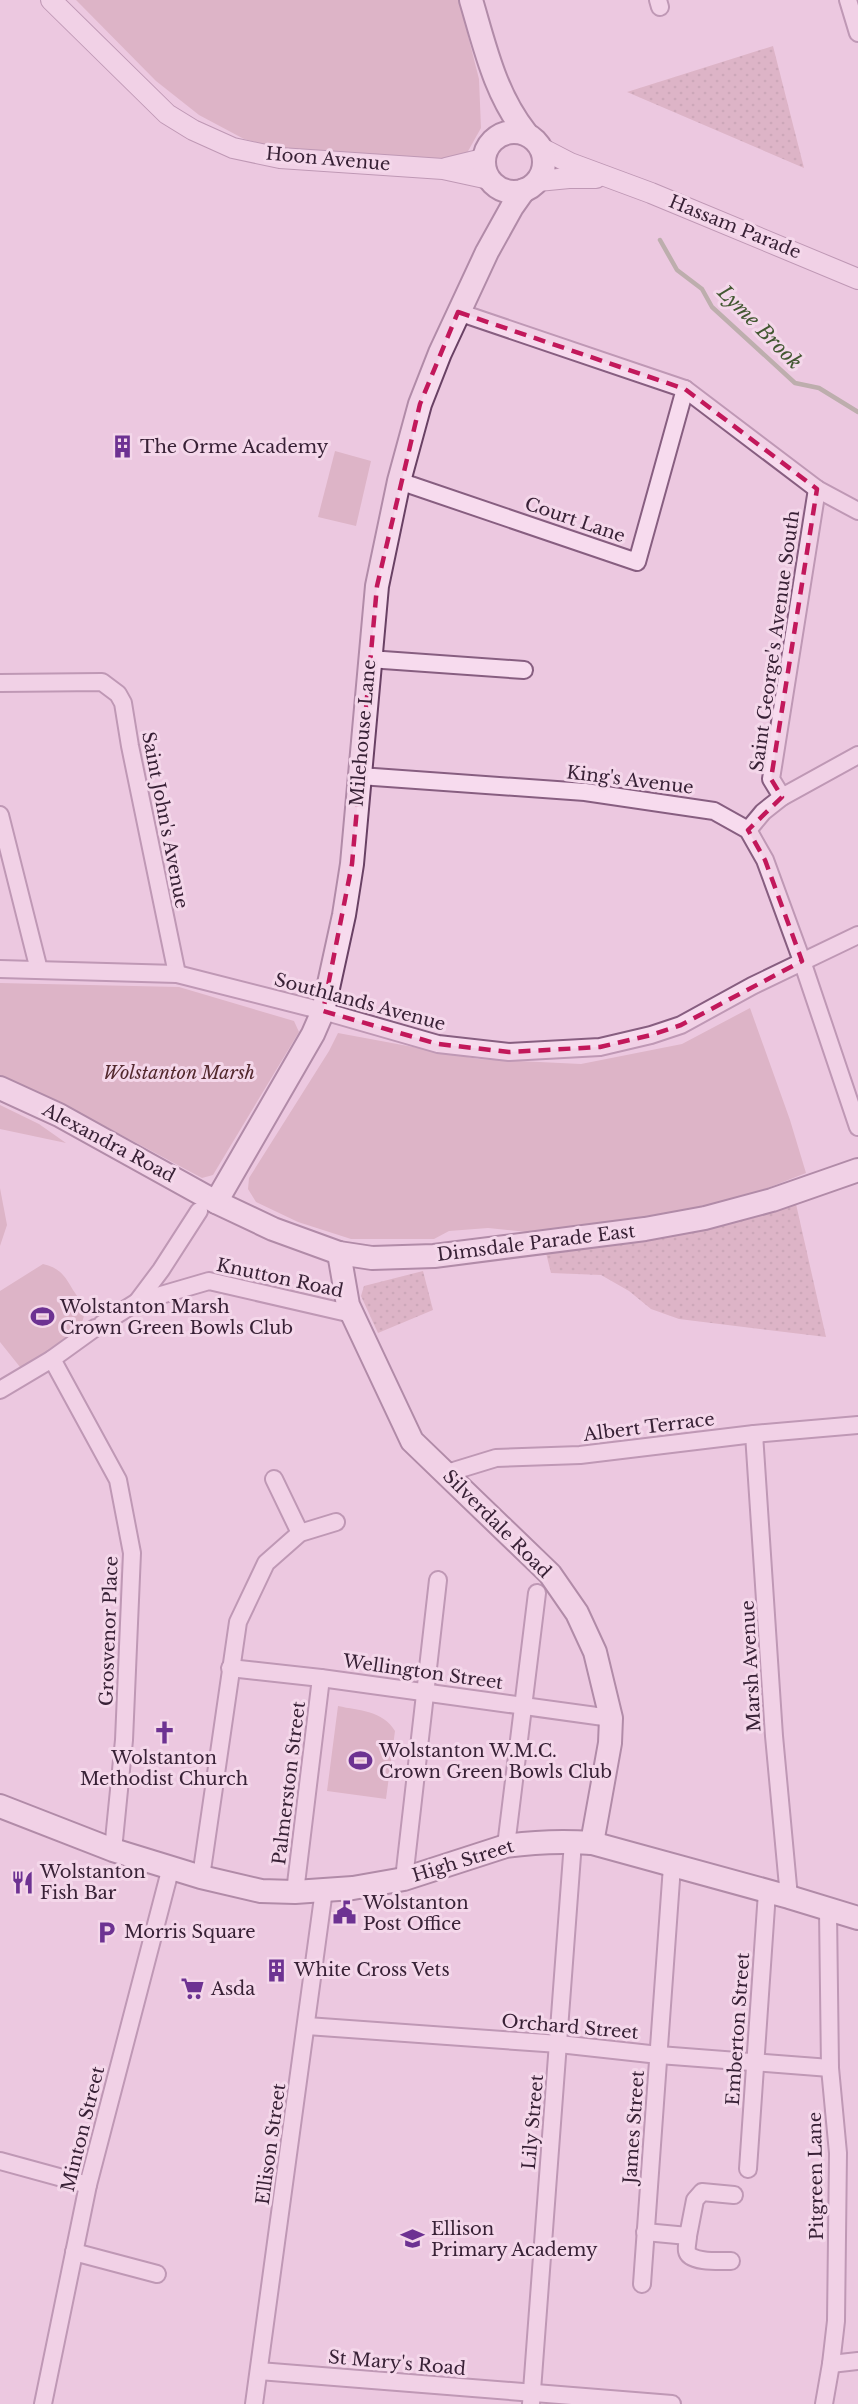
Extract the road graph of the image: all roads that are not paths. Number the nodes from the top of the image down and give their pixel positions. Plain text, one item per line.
1 (51, 0) edge
2 (471, 0) edge
3 (848, 0) edge
4 (858, 33) edge
5 (496, 85) junction
6 (533, 141) junction
7 (490, 166) junction
8 (610, 179) junction
9 (531, 186) junction
10 (487, 252) junction
11 (858, 279) edge
12 (458, 312) junction
13 (685, 389) junction
14 (399, 481) junction
15 (817, 489) junction
16 (858, 512) edge
17 (369, 658) junction
18 (524, 670) dead end
19 (0, 683) edge
20 (858, 755) edge
21 (360, 776) junction
22 (782, 797) junction
23 (0, 815) edge
24 (748, 830) junction
25 (858, 935) edge
26 (802, 961) junction
27 (0, 969) edge
28 (39, 970) junction
29 (177, 974) junction
30 (323, 1011) junction
31 (0, 1088) edge
32 (858, 1127) edge
33 (858, 1170) edge
34 (207, 1206) junction
35 (339, 1253) junction
36 (137, 1302) junction
37 (352, 1314) junction
38 (52, 1359) junction
39 (0, 1390) edge
40 (858, 1425) edge
41 (754, 1434) junction
42 (447, 1473) junction
43 (274, 1479) dead end
44 (336, 1522) dead end
45 (300, 1533) junction
46 (438, 1580) dead end
47 (537, 1593) dead end
48 (230, 1668) junction
49 (321, 1678) junction
50 (425, 1693) junction
51 (522, 1706) junction
52 (611, 1718) junction
53 (0, 1806) edge
54 (583, 1843) junction
55 (506, 1846) junction
56 (113, 1850) junction
57 (672, 1866) junction
58 (171, 1867) junction
59 (201, 1877) junction
60 (404, 1879) junction
61 (324, 1890) junction
62 (295, 1892) junction
63 (766, 1892) junction
64 (789, 1897) junction
65 (828, 1911) junction
66 (858, 1918) edge
67 (307, 2026) junction
68 (559, 2044) junction
69 (659, 2055) junction
70 (756, 2061) junction
71 (830, 2068) junction
72 (0, 2161) edge
73 (748, 2169) dead end
74 (88, 2185) junction
75 (734, 2195) dead end
76 (645, 2232) junction
77 (688, 2236) junction
78 (74, 2252) junction
79 (731, 2261) dead end
80 (158, 2274) dead end
81 (642, 2284) dead end
82 (858, 2361) edge
83 (831, 2364) junction
84 (259, 2371) junction
85 (531, 2399) edge
86 (44, 2404) edge
87 (254, 2404) edge
88 (672, 2404) edge
89 (824, 2404) edge

1 - 7 street, Hoon Avenue
2 - 5 main road, Milehouse Lane
3 - 4 street
5 - 6 main road, Milehouse Lane
5 - 7 main road, Milehouse Lane
6 - 7 main road
6 - 8 street, Hassam Parade
6 - 9 main road
7 - 9 main road
7 - 10 main road, Milehouse Lane
8 - 9 street, Hassam Parade
8 - 11 street, Hassam Parade
9 - 10 main road, Milehouse Lane
10 - 12 main road, Milehouse Lane
12 - 13 street
12 - 14 main road, Milehouse Lane
13 - 14 street, Court Lane
13 - 15 street
14 - 17 main road, Milehouse Lane
15 - 16 street
15 - 22 street, Saint George's Avenue South
17 - 18 street
17 - 21 main road, Milehouse Lane
19 - 29 street, Saint John's Avenue
20 - 22 street
21 - 24 street, King's Avenue
21 - 30 main road, Milehouse Lane
22 - 24 street
23 - 28 street
24 - 26 street
25 - 26 street, Southlands Avenue
26 - 30 street, Southlands Avenue
26 - 32 street
27 - 28 street, Southlands Avenue
28 - 29 street, Southlands Avenue
29 - 30 street, Southlands Avenue
30 - 34 main road, Milehouse Lane
31 - 34 main road, Alexandra Road
33 - 35 main road, Dimsdale Parade East
34 - 35 main road, Dimsdale Parade East
34 - 36 street
35 - 37 main road, Silverdale Road
36 - 37 street, Knutton Road
36 - 38 street, Knutton Road
37 - 42 main road, Silverdale Road
38 - 39 street
38 - 56 street, Grosvenor Place
40 - 41 street, Albert Terrace
41 - 42 street, Albert Terrace
41 - 64 street, Marsh Avenue
42 - 52 main road, Silverdale Road
43 - 45 street
44 - 45 street
45 - 48 street
46 - 50 street
47 - 51 street
48 - 49 street, Wellington Street
48 - 59 street
49 - 50 street, Wellington Street
49 - 62 street, Palmerston Street
50 - 51 street, Wellington Street
50 - 60 street
51 - 52 street, Wellington Street
51 - 55 street
52 - 54 main road, Silverdale Road
53 - 56 main road, High Street
54 - 55 main road, High Street
54 - 57 main road, High Street
54 - 68 street, Lily Street
55 - 60 main road, High Street
56 - 58 main road, High Street
57 - 63 main road, High Street
57 - 69 street, James Street
58 - 59 main road, High Street
58 - 74 street, Minton Street
59 - 62 main road, High Street
60 - 61 main road, High Street
61 - 62 main road, High Street
61 - 67 street, Ellison Street
63 - 64 main road, High Street
63 - 70 street, Emberton Street
64 - 65 main road, High Street
65 - 66 main road, High Street
65 - 71 street, Pitgreen Lane
67 - 68 street, Orchard Street
67 - 84 street, Ellison Street
68 - 69 street, Orchard Street
68 - 85 street, Lily Street
69 - 70 street, Orchard Street
69 - 76 street, James Street
70 - 71 street, Orchard Street
70 - 73 street, Emberton Street
71 - 83 street, Pitgreen Lane
72 - 74 street
74 - 78 street, Minton Street
75 - 77 street
76 - 77 street
76 - 81 street, James Street
77 - 79 street
78 - 80 street
78 - 86 street, Minton Street
82 - 83 street
83 - 89 street, Pitgreen Lane
84 - 85 street, St Mary's Road
84 - 87 street, Ellison Street
85 - 88 street, St Mary's Road

